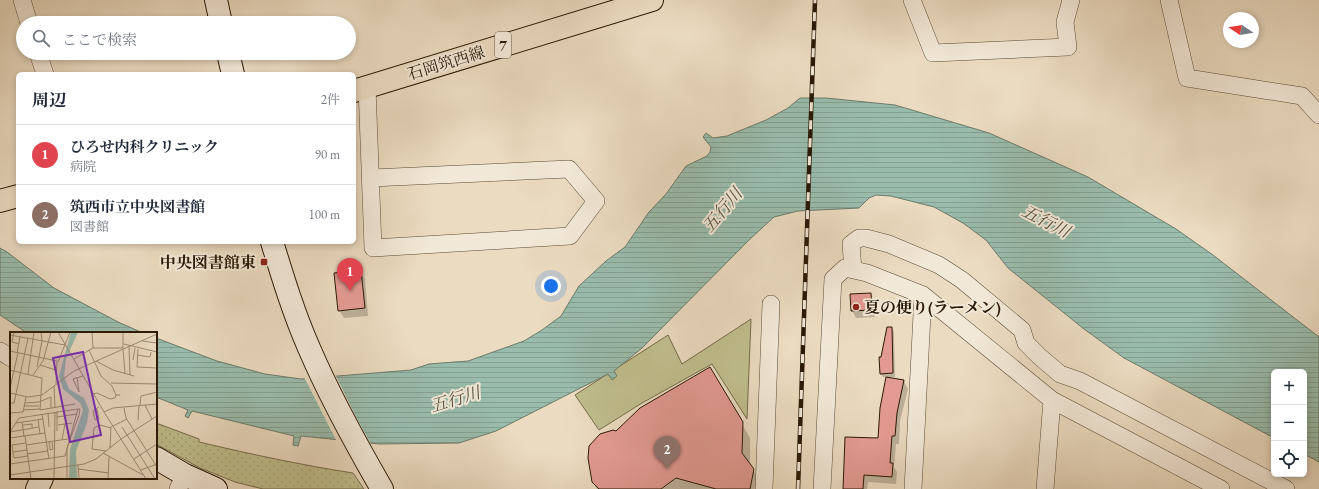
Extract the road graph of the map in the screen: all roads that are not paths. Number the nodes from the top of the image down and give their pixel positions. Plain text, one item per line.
1 (22, 0) edge
2 (216, 0) edge
3 (652, 0) edge
4 (912, 0) edge
5 (1071, 0) edge
6 (1169, 0) edge
7 (27, 16) edge
8 (219, 16) edge
9 (40, 60) edge
10 (230, 60) edge
11 (44, 72) edge
12 (233, 72) edge
13 (360, 89) edge
14 (1319, 115) edge
15 (371, 178) junction
16 (16, 197) edge
17 (0, 201) edge
18 (273, 244) edge
19 (853, 270) junction
20 (923, 295) junction
21 (771, 304) dead end
22 (0, 351) edge
23 (10, 357) edge
24 (1058, 372) junction
25 (1047, 396) junction
26 (157, 459) edge
27 (42, 479) edge
28 (182, 482) edge
29 (378, 482) edge
30 (37, 489) edge
31 (216, 489) edge
32 (764, 489) edge
33 (822, 489) edge
34 (913, 489) edge
35 (1045, 489) edge
36 (1221, 489) edge
37 (1286, 489) edge

1 - 7 street
2 - 8 street
3 - 13 main road, 石岡筑西線 / 7
4 - 5 street
6 - 14 street
9 - 11 street
10 - 12 street
13 - 15 street
15 - 15 street
16 - 17 main road
18 - 29 street
19 - 20 street
19 - 24 street
19 - 33 street
20 - 25 street
20 - 34 street
21 - 32 street
22 - 23 street
24 - 25 street
24 - 37 street
25 - 35 street
25 - 36 street
26 - 28 street
27 - 30 street
28 - 31 street

